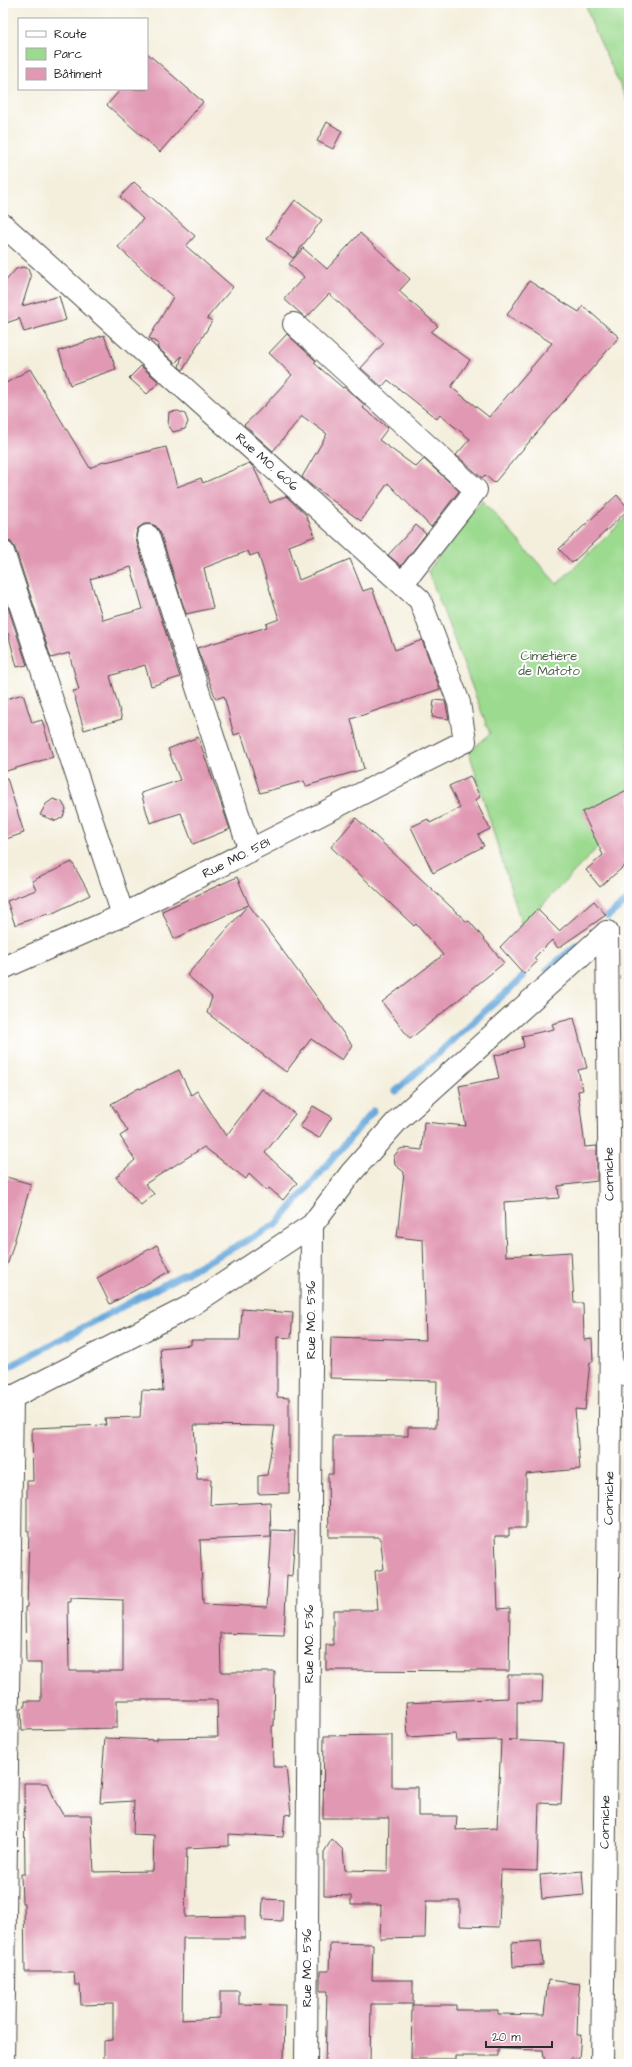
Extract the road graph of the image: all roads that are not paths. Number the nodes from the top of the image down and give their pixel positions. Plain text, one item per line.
1 (7, 235) edge
2 (294, 324) dead end
3 (148, 536) dead end
4 (3, 552) edge
5 (403, 583) junction
6 (466, 741) joint
7 (250, 851) junction
8 (123, 915) junction
9 (3, 968) edge
10 (312, 1224) junction
11 (620, 1372) edge
12 (8, 1399) edge
13 (3, 2064) edge
14 (306, 2064) edge
15 (602, 2064) edge

1 - 5 street, Rue MO. 606
2 - 5 street
3 - 7 street
4 - 8 street
5 - 6 street, Rue MO. 606
6 - 7 street, Rue MO. 581
7 - 8 street, Rue MO. 581
8 - 9 street, Rue MO. 581
10 - 11 street, Corniche
10 - 12 street
10 - 14 street, Rue MO. 536
11 - 15 street, Corniche
12 - 13 street

